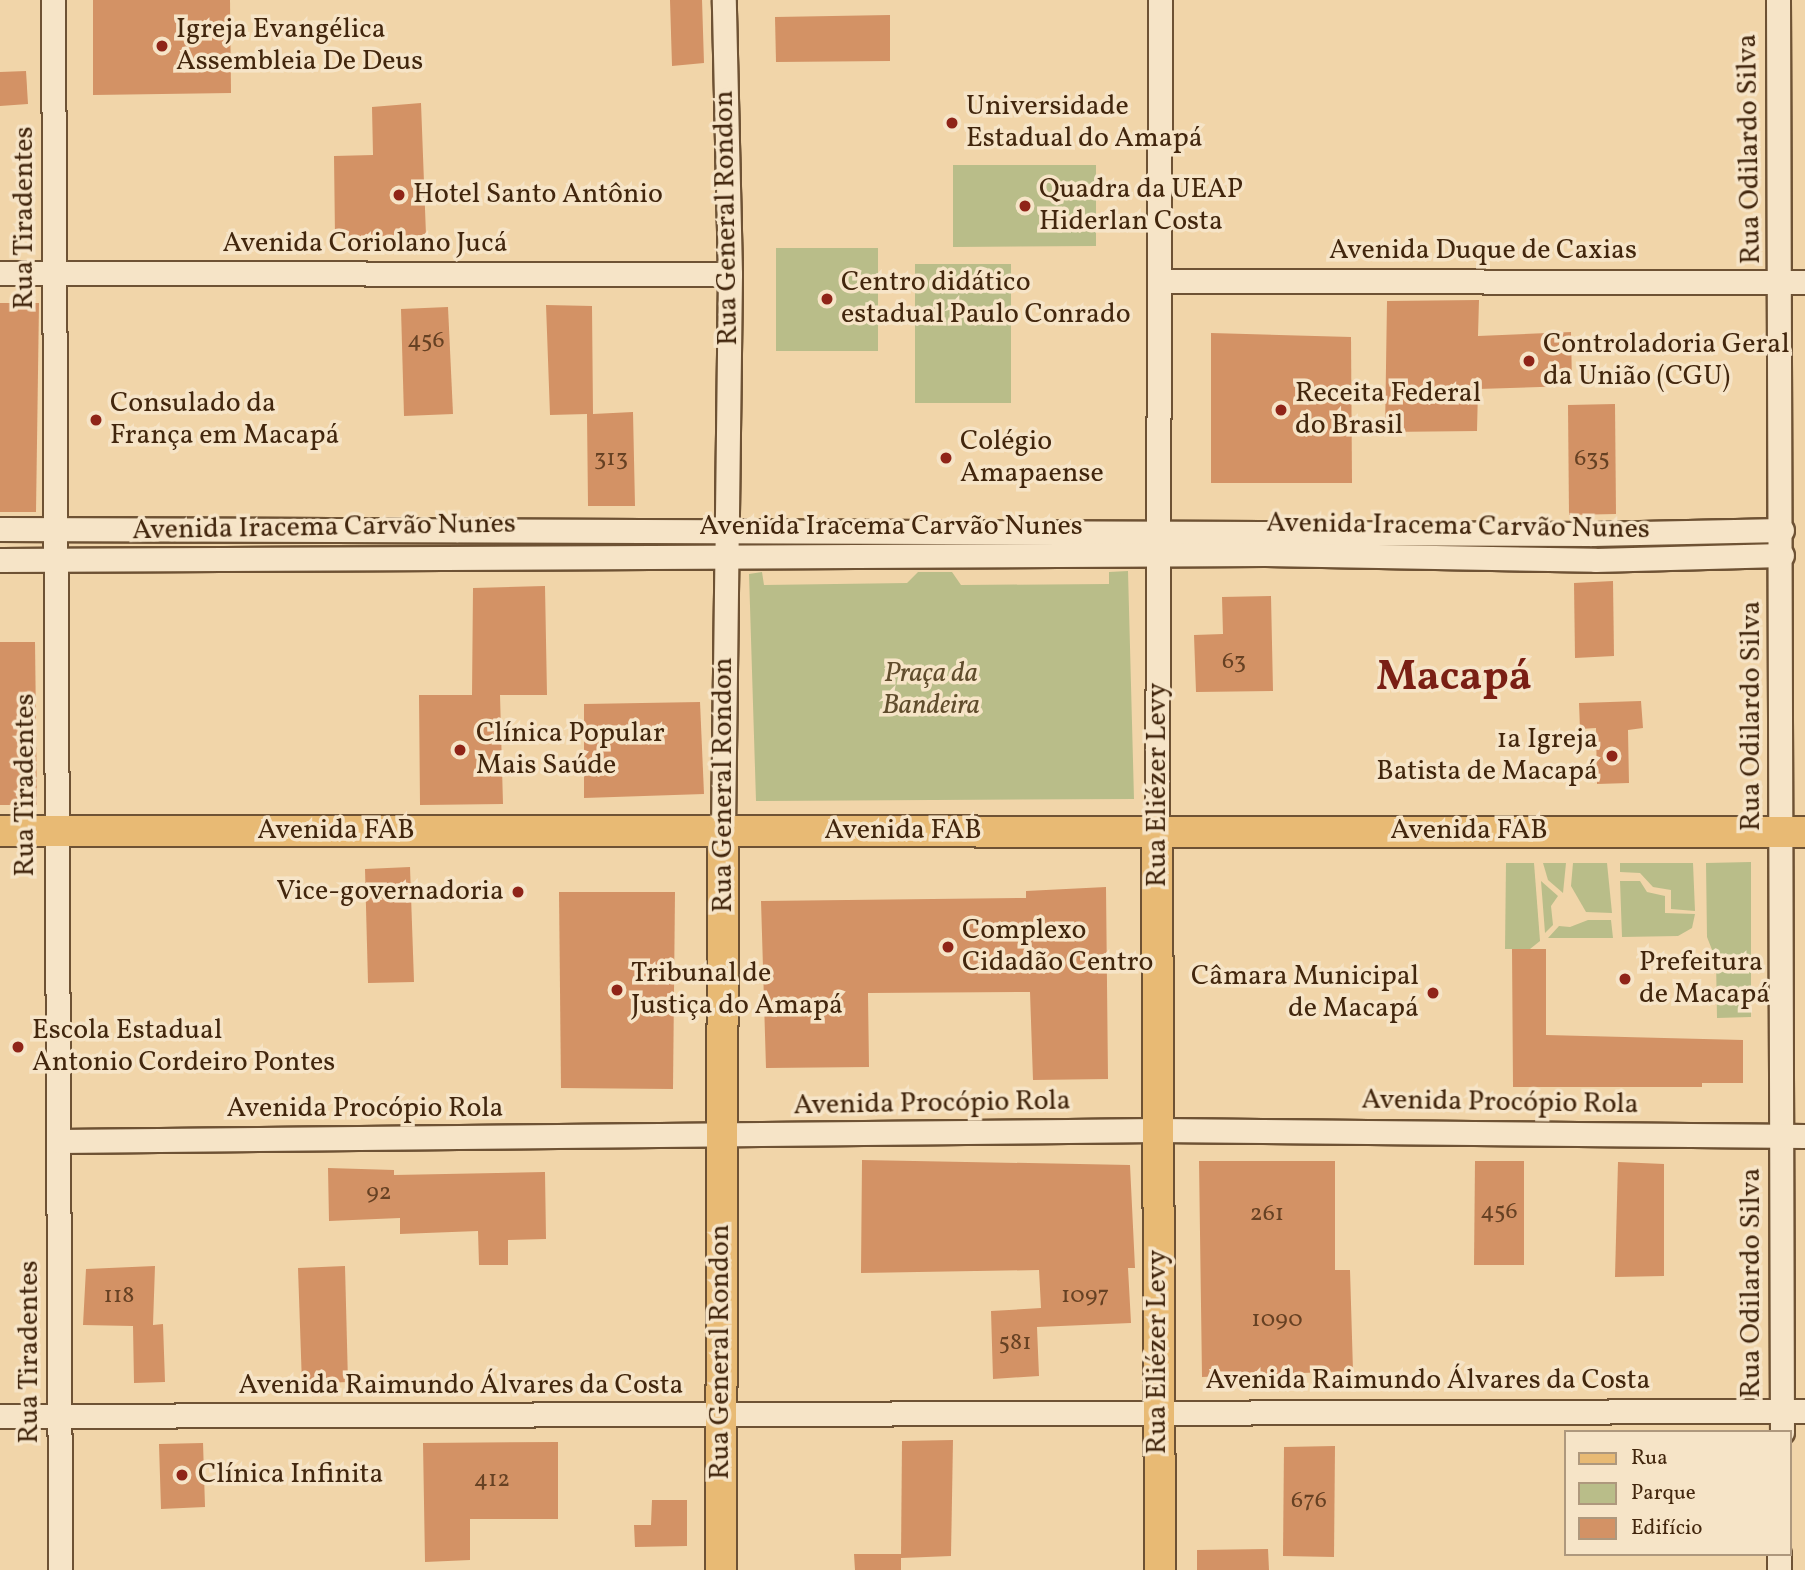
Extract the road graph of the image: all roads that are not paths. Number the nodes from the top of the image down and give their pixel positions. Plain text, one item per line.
1 (53, 0) edge
2 (724, 0) edge
3 (1160, 0) edge
4 (1778, 0) edge
5 (0, 273) edge
6 (56, 273) junction
7 (730, 274) junction
8 (1161, 281) junction
9 (1781, 282) junction
10 (1805, 282) edge
11 (55, 528) junction
12 (0, 529) edge
13 (544, 529) junction
14 (1159, 529) junction
15 (726, 530) junction
16 (1782, 530) junction
17 (976, 531) junction
18 (909, 532) junction
19 (543, 555) junction
20 (1782, 555) junction
21 (1158, 556) junction
22 (725, 558) junction
23 (909, 558) junction
24 (976, 559) junction
25 (0, 560) edge
26 (55, 560) junction
27 (0, 831) edge
28 (56, 831) junction
29 (723, 831) junction
30 (1157, 831) junction
31 (1793, 832) edge
32 (1157, 1130) junction
33 (722, 1136) junction
34 (1793, 1136) edge
35 (60, 1141) junction
36 (1159, 1410) junction
37 (721, 1415) junction
38 (0, 1416) edge
39 (60, 1416) junction
40 (1790, 1418) edge
41 (60, 1570) edge
42 (721, 1570) edge
43 (1160, 1570) edge

1 - 6 street, Rua Tiradentes
2 - 7 street, Rua General Rondon
3 - 8 street, Rua Eliézer Levy
4 - 9 street, Rua Odilardo Silva
5 - 6 street, Avenida Coriolano Jucá
6 - 7 street, Avenida Coriolano Jucá
6 - 11 street, Rua Tiradentes
7 - 15 street, Rua General Rondon
8 - 9 street, Avenida Duque de Caxias
8 - 14 street, Rua Eliézer Levy
9 - 10 street, Avenida Duque de Caxias
9 - 16 street, Rua Odilardo Silva
11 - 12 street, Avenida Iracema Carvão Nunes
11 - 13 street, Avenida Iracema Carvão Nunes
11 - 26 street, Rua Tiradentes
13 - 15 street, Avenida Iracema Carvão Nunes
13 - 19 street
14 - 16 street, Avenida Iracema Carvão Nunes
14 - 17 street, Avenida Iracema Carvão Nunes
14 - 21 street, Rua Eliézer Levy
15 - 18 street, Avenida Iracema Carvão Nunes
15 - 22 street, Rua General Rondon
16 - 20 street, Rua Odilardo Silva
17 - 18 street, Avenida Iracema Carvão Nunes
17 - 24 street
18 - 23 street
19 - 22 street, Avenida Iracema Carvão Nunes
19 - 26 street, Avenida Iracema Carvão Nunes
20 - 21 street, Avenida Iracema Carvão Nunes
20 - 31 street, Rua Odilardo Silva
21 - 24 street, Avenida Iracema Carvão Nunes
21 - 30 street, Rua Eliézer Levy
22 - 23 street, Avenida Iracema Carvão Nunes
22 - 29 street, Rua General Rondon
23 - 24 street, Avenida Iracema Carvão Nunes
25 - 26 street, Avenida Iracema Carvão Nunes
26 - 28 street, Rua Tiradentes
27 - 28 main road, Avenida FAB
28 - 29 main road, Avenida FAB
28 - 35 street, Rua Tiradentes
29 - 30 main road, Avenida FAB
29 - 33 main road, Rua General Rondon
30 - 31 main road, Avenida FAB
30 - 32 main road, Rua Eliézer Levy
31 - 34 street, Rua Odilardo Silva
32 - 33 street, Avenida Procópio Rola
32 - 34 street, Avenida Procópio Rola
32 - 36 main road, Rua Eliézer Levy
33 - 35 street, Avenida Procópio Rola
33 - 37 main road, Rua General Rondon
34 - 40 street, Rua Odilardo Silva
35 - 39 street, Rua Tiradentes
36 - 37 street, Avenida Raimundo Álvares da Costa
36 - 40 street, Avenida Raimundo Álvares da Costa
36 - 43 main road, Rua Eliézer Levy
37 - 39 street, Avenida Raimundo Álvares da Costa
37 - 42 main road, Rua General Rondon
38 - 39 street, Avenida Raimundo Álvares da Costa
39 - 41 street, Rua Tiradentes

